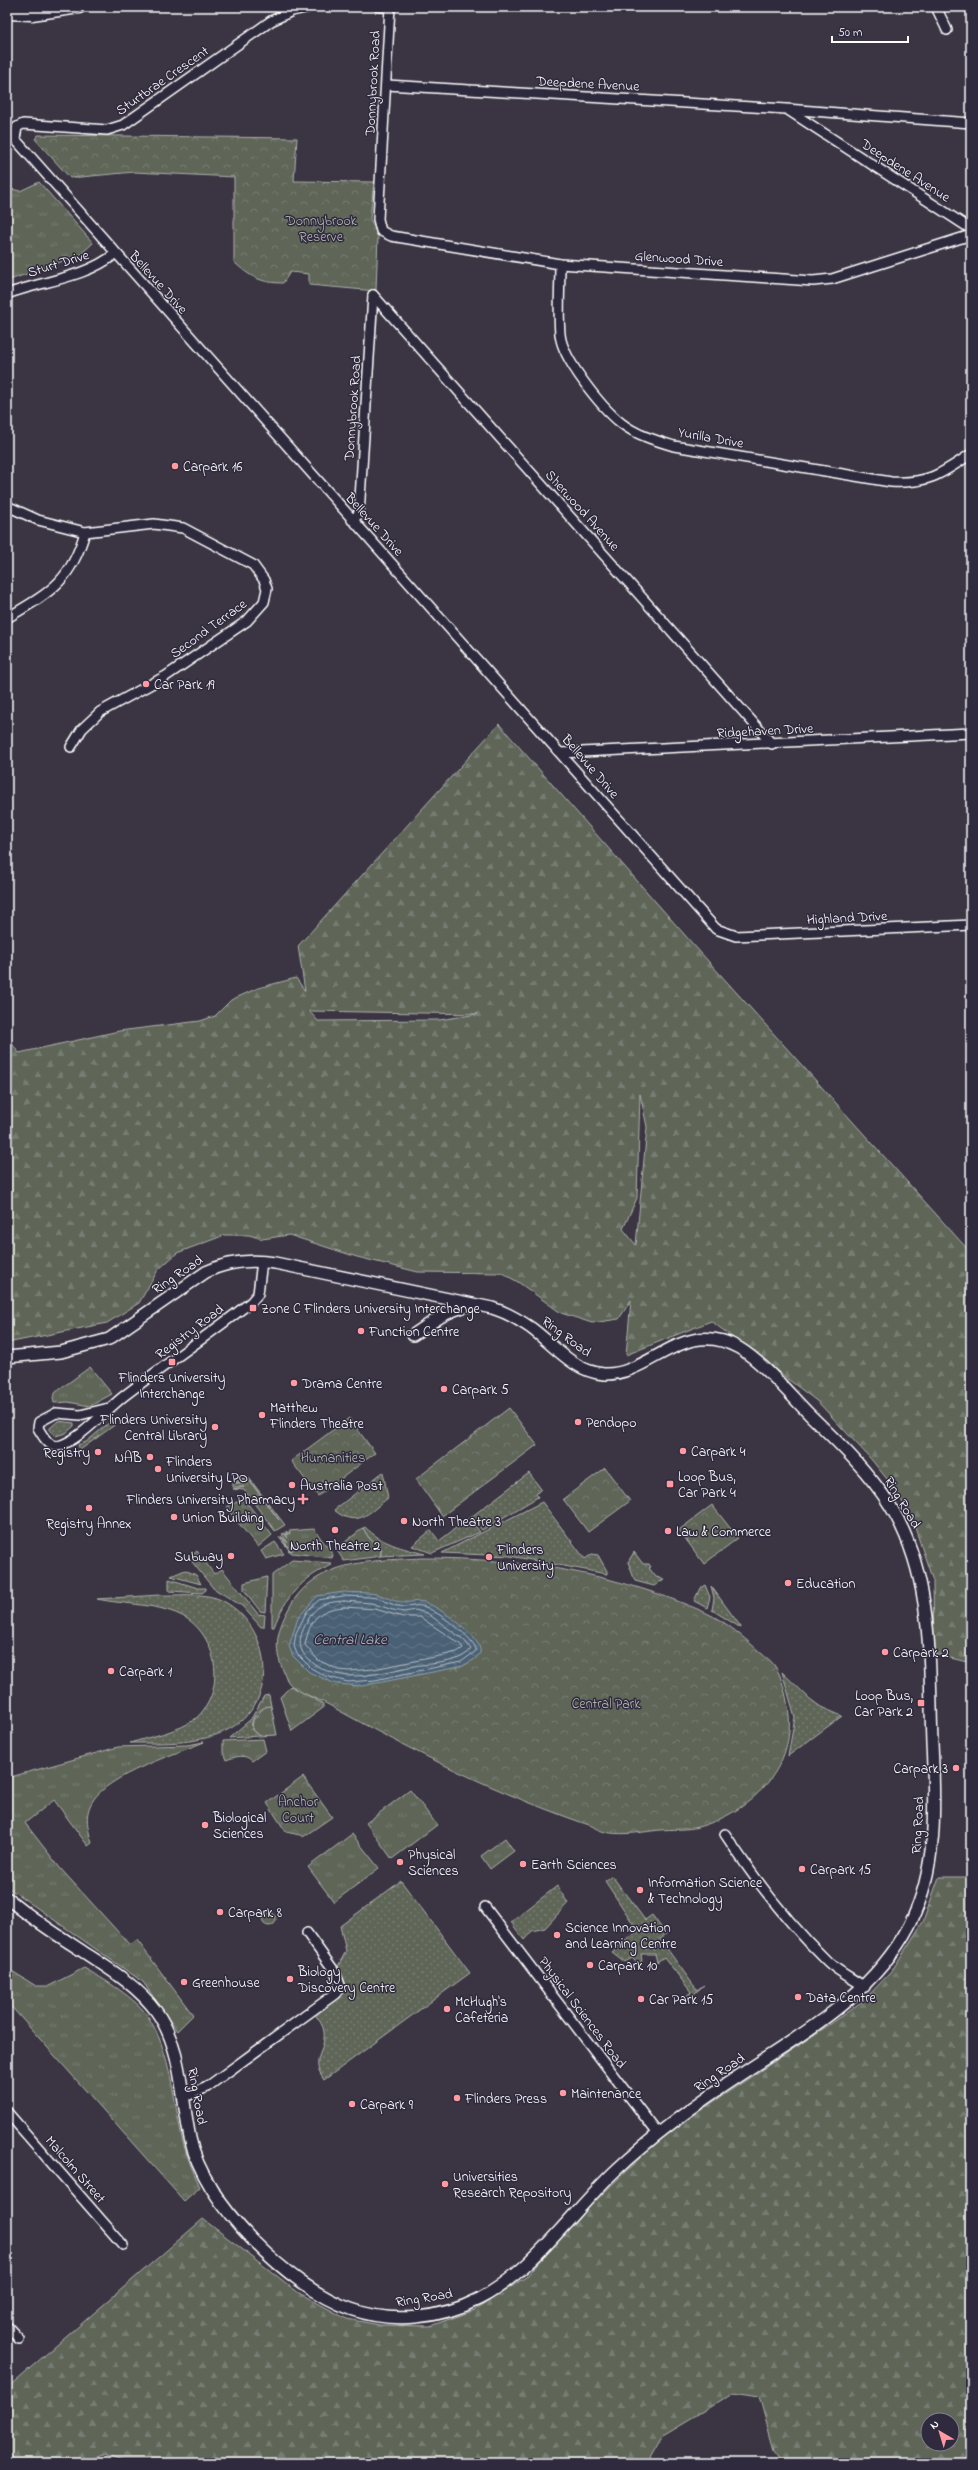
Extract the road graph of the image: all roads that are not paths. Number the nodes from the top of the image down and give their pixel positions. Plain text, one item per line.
1 (79, 7) edge
2 (310, 7) edge
3 (379, 7) edge
4 (390, 7) edge
5 (936, 7) edge
6 (7, 13) edge
7 (948, 30) dead end
8 (387, 85) junction
9 (786, 109) junction
10 (971, 123) edge
11 (17, 127) joint
12 (971, 229) edge
13 (381, 231) joint
14 (971, 235) edge
15 (115, 254) junction
16 (560, 264) junction
17 (7, 294) edge
18 (373, 295) joint
19 (971, 454) edge
20 (7, 506) edge
21 (352, 520) junction
22 (85, 532) junction
23 (7, 618) edge
24 (971, 733) edge
25 (772, 744) junction
26 (70, 747) dead end
27 (561, 753) junction
28 (971, 925) edge
29 (725, 933) joint
30 (262, 1261) junction
31 (478, 1304) junction
32 (413, 1335) dead end
33 (7, 1357) edge
34 (109, 1408) junction
35 (725, 1834) dead end
36 (7, 1898) edge
37 (7, 1906) edge
38 (485, 1907) dead end
39 (35, 1920) junction
40 (307, 1933) dead end
41 (865, 1987) junction
42 (183, 2098) junction
43 (7, 2112) edge
44 (658, 2134) junction
45 (123, 2244) dead end
46 (7, 2326) edge
47 (19, 2339) dead end

1 - 6 main road
2 - 11 street, Sturtbrae Crescent
3 - 4 street
4 - 8 street, Donnybrook Road
5 - 7 street
8 - 9 street, Deepdene Avenue
8 - 13 street, Donnybrook Road
9 - 10 street, Deepdene Avenue
9 - 12 street, Deepdene Avenue
11 - 15 street, Bellevue Drive
13 - 16 street, Glenwood Drive
14 - 16 street, Glenwood Drive
15 - 17 street, Sturt Drive
15 - 21 street, Bellevue Drive
16 - 19 street, Yurilla Drive
18 - 21 street, Donnybrook Road
18 - 25 street, Sherwood Avenue
20 - 22 street
21 - 27 street, Bellevue Drive
22 - 23 street
22 - 26 street, Second Terrace
24 - 25 street, Ridgehaven Drive
25 - 27 street, Ridgehaven Drive
27 - 29 street, Bellevue Drive
28 - 29 street, Highland Drive
30 - 31 street, Ring Road
30 - 33 street, Ring Road
30 - 34 street, Registry Road
31 - 32 street
31 - 41 street, Ring Road
34 - 34 street, Registry Road
35 - 41 street
36 - 39 street, Ring Road
37 - 39 street, Ring Road
38 - 44 street, Physical Sciences Road
39 - 42 street, Ring Road
40 - 42 street
41 - 44 street, Ring Road
42 - 44 street, Ring Road
43 - 45 street, Malcolm Street
46 - 47 street

